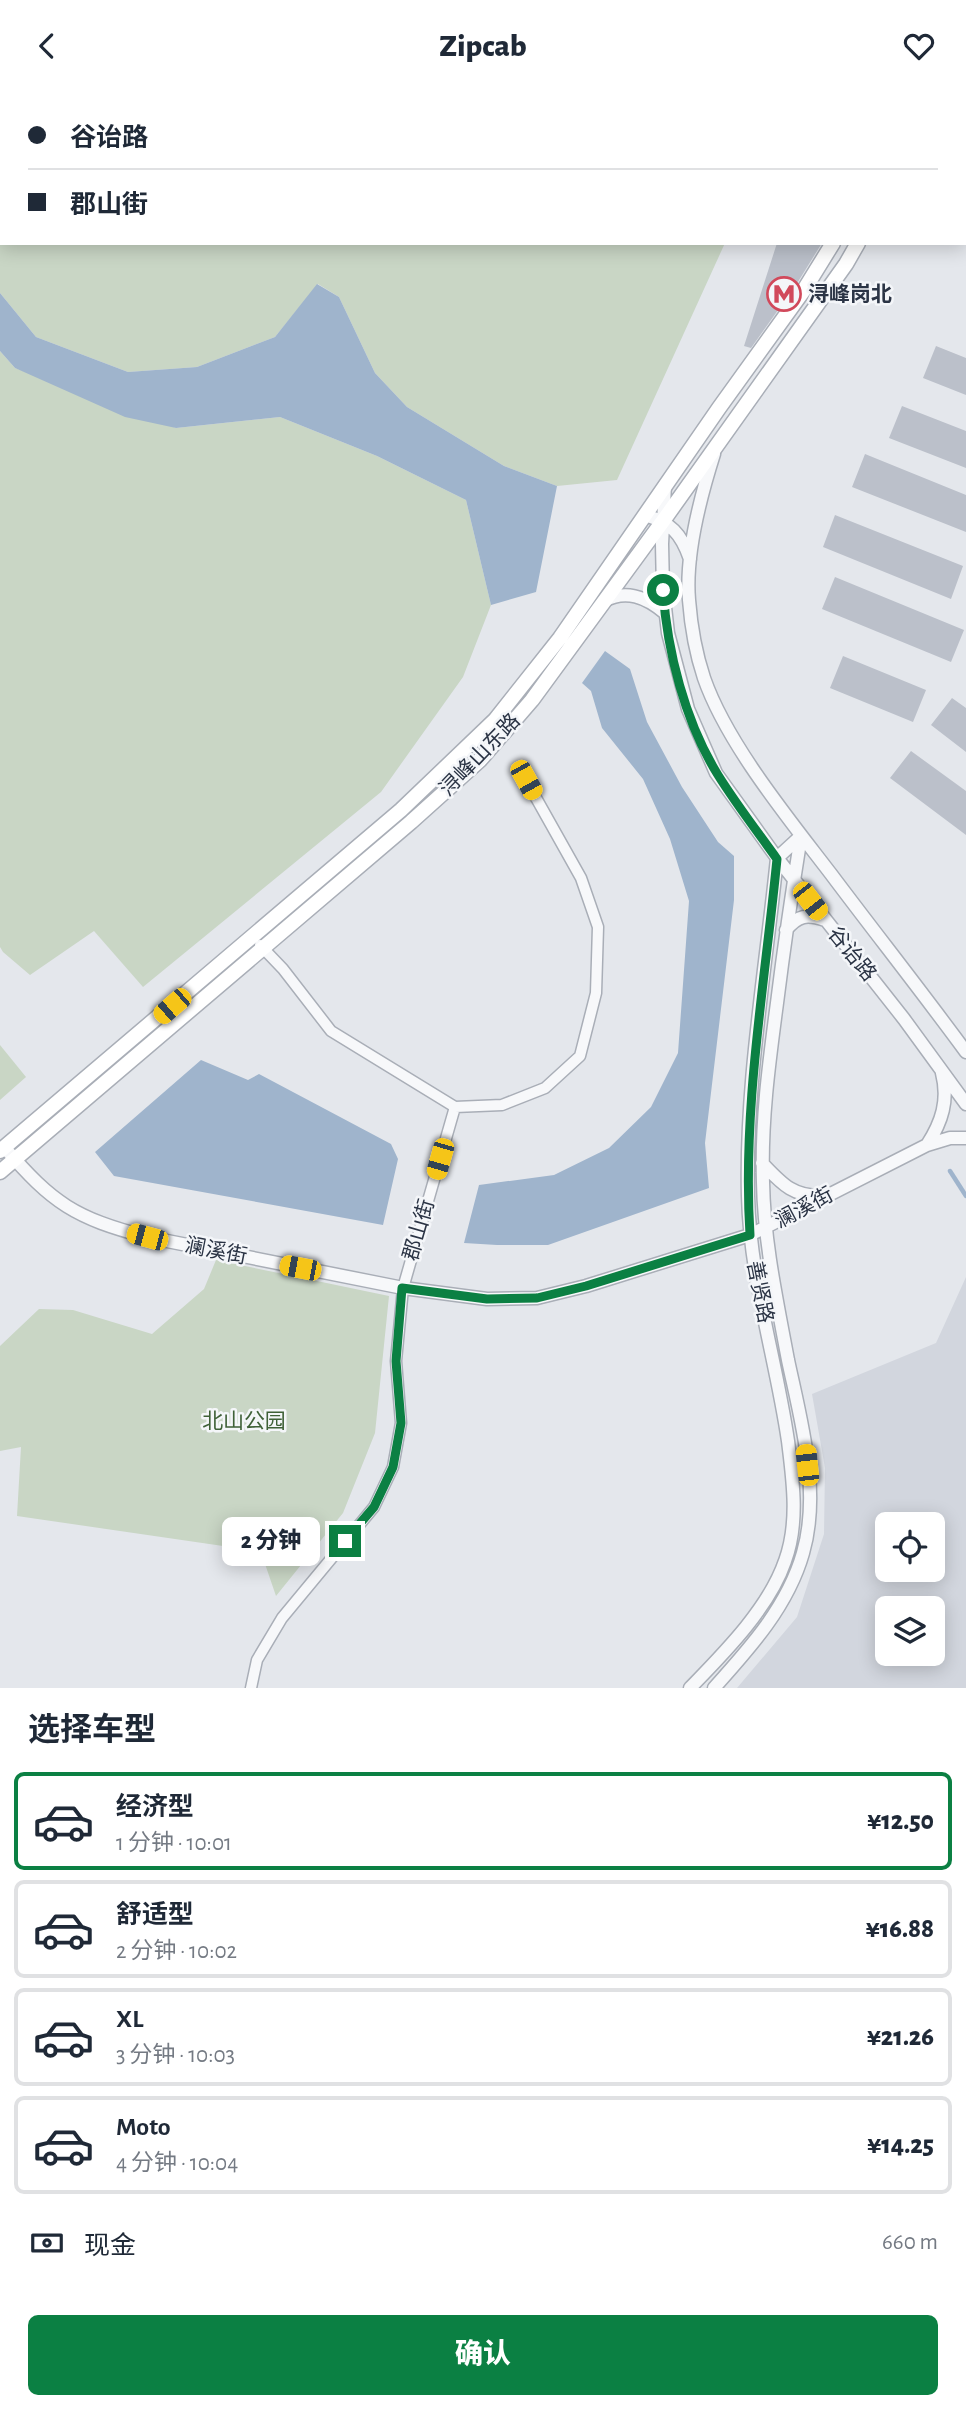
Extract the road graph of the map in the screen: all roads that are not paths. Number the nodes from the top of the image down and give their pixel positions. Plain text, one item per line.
1 (832, 245) edge
2 (857, 245) edge
3 (718, 441) junction
4 (665, 485) junction
5 (645, 515) junction
6 (663, 521) junction
7 (690, 559) junction
8 (688, 588) junction
9 (663, 590) junction
10 (603, 601) junction
11 (665, 613) junction
12 (526, 780) dead end
13 (801, 836) junction
14 (777, 859) junction
15 (794, 880) junction
16 (825, 921) junction
17 (786, 930) junction
18 (258, 942) junction
19 (966, 1052) edge
20 (940, 1067) junction
21 (966, 1104) edge
22 (455, 1107) junction
23 (966, 1138) edge
24 (927, 1145) junction
25 (2, 1149) edge
26 (15, 1160) junction
27 (762, 1163) junction
28 (0, 1173) edge
29 (827, 1196) junction
30 (766, 1228) junction
31 (750, 1235) junction
32 (402, 1288) junction
33 (251, 1688) edge
34 (690, 1688) edge
35 (714, 1688) edge

1 - 4 main road, 浔峰山东路
2 - 3 main road, 浔峰山东路
3 - 6 main road, 浔峰山东路
3 - 7 street, 谷诒路
4 - 5 main road, 浔峰山东路
4 - 6 street, 谷诒路
5 - 6 street
5 - 18 main road, 浔峰山东路
6 - 7 street
6 - 9 street, 谷诒路
6 - 10 main road, 浔峰山东路
7 - 8 street, 谷诒路
8 - 9 street
8 - 13 street, 谷诒路
9 - 11 street, 谷诒路
10 - 11 street
10 - 18 main road, 浔峰山东路
11 - 14 street, 谷诒路
12 - 22 street
13 - 14 street
13 - 15 street, 善贤路
13 - 19 street, 谷诒路
14 - 15 street, 谷诒路
14 - 31 street, 善贤路
15 - 16 street, 谷诒路
15 - 17 street, 善贤路
16 - 17 street
16 - 20 street, 谷诒路
17 - 27 street, 善贤路
18 - 22 street
18 - 25 main road, 浔峰山东路
18 - 26 main road, 浔峰山东路
20 - 21 street, 谷诒路
20 - 24 street
22 - 32 street, 郡山街
23 - 24 street, 澜溪街
24 - 29 street, 澜溪街
25 - 26 street, 澜溪街
26 - 28 main road, 浔峰山东路
26 - 32 street, 澜溪街
27 - 29 street
27 - 30 street, 善贤路
29 - 30 street, 澜溪街
30 - 31 street, 澜溪街
30 - 35 street, 善贤路
31 - 32 street, 澜溪街
31 - 34 street, 善贤路
32 - 33 street, 郡山街

